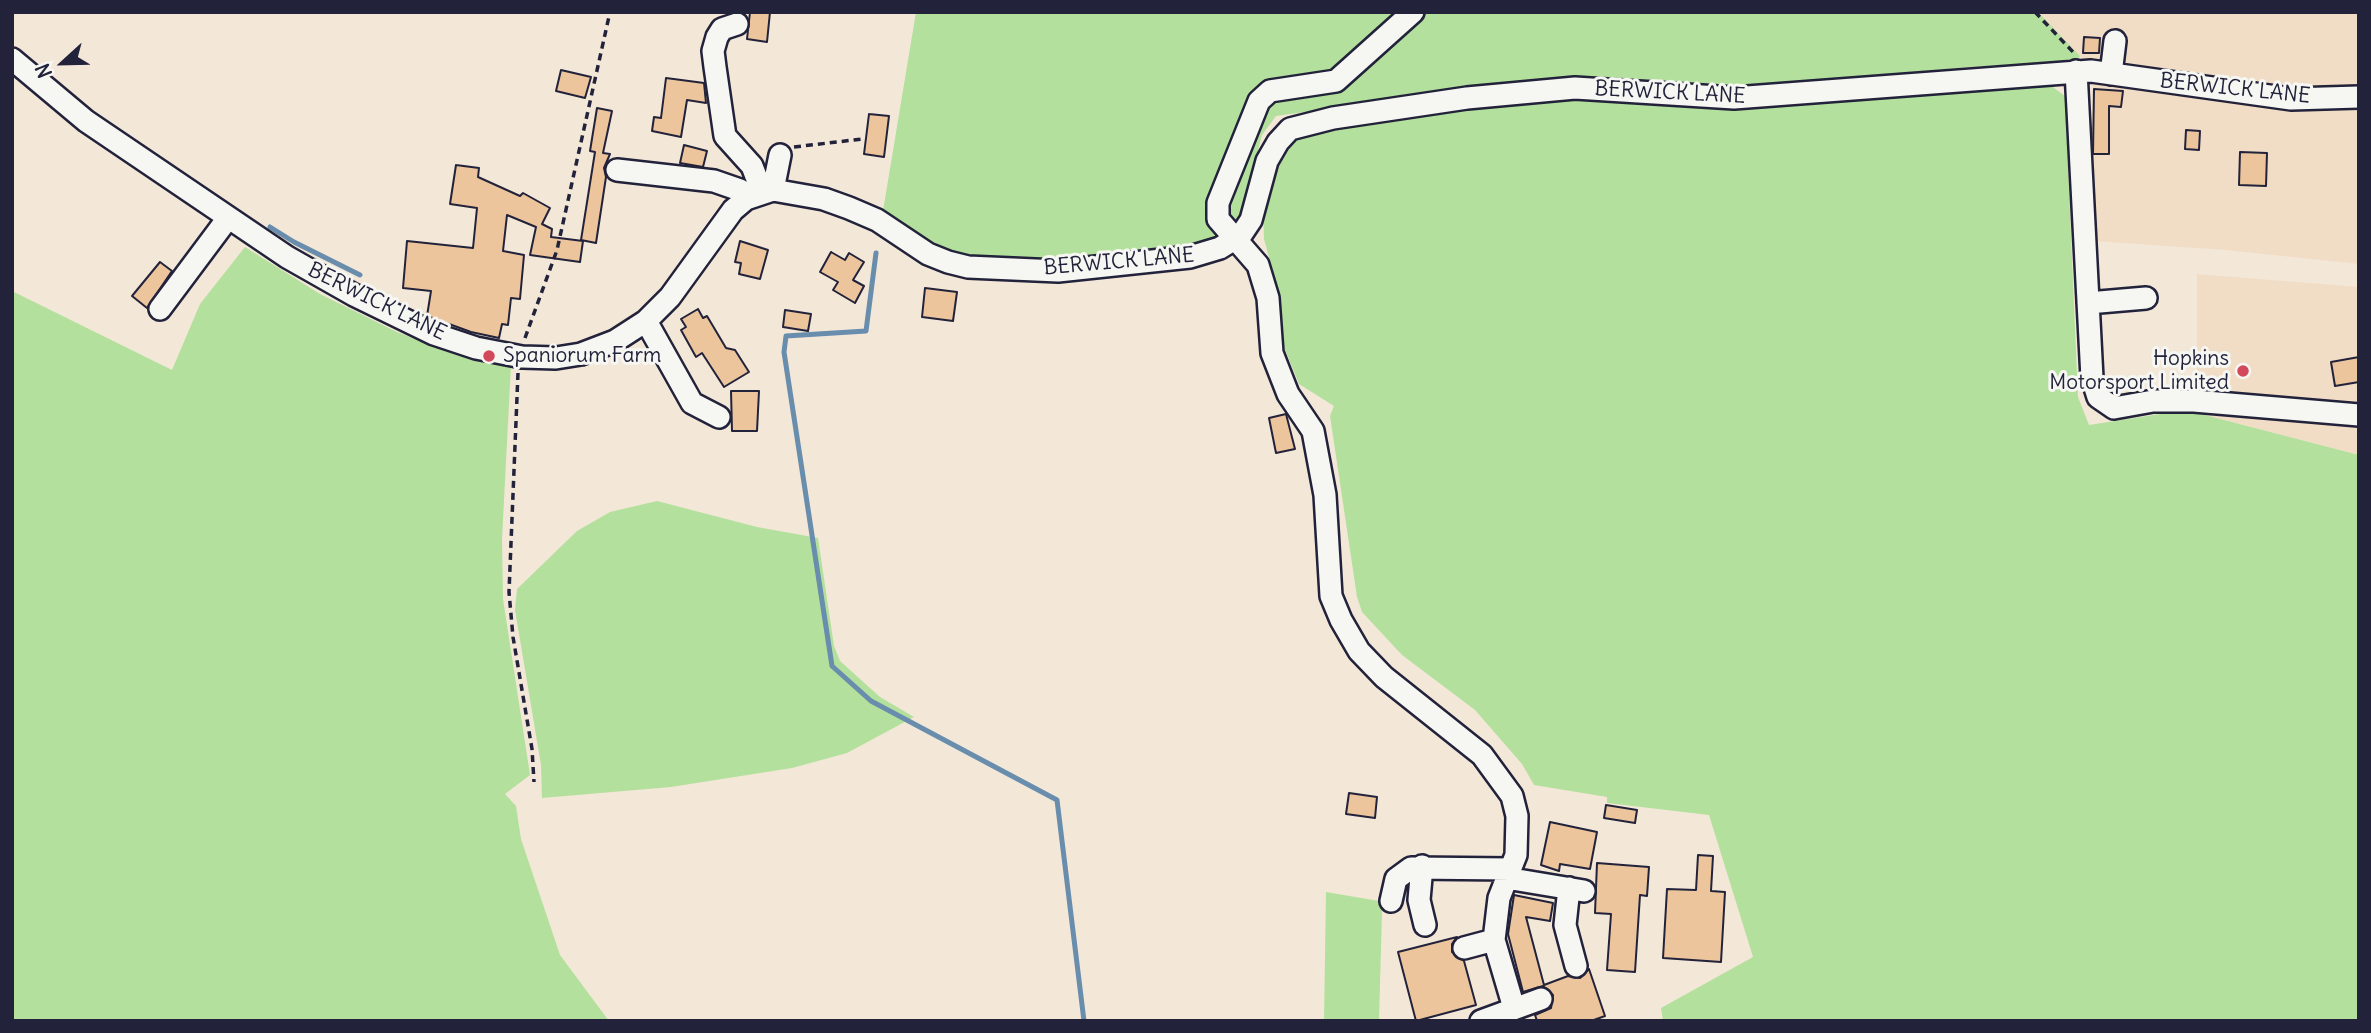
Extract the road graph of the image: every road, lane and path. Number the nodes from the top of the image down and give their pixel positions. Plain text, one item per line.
1 (610, 12) edge
2 (1413, 12) edge
3 (2035, 12) edge
4 (737, 24) dead end
5 (2115, 41) dead end
6 (12, 60) edge
7 (2093, 72) junction
8 (2359, 97) edge
9 (862, 139) dead end
10 (780, 155) joint
11 (617, 170) dead end
12 (760, 194) junction
13 (228, 218) junction
14 (1234, 239) junction
15 (2146, 298) dead end
16 (2088, 303) junction
17 (160, 309) dead end
18 (646, 321) junction
19 (522, 357) junction
20 (2359, 415) edge
21 (719, 417) dead end
22 (534, 782) dead end
23 (1422, 866) junction
24 (1508, 873) junction
25 (1391, 901) dead end
26 (1425, 925) dead end
27 (1494, 940) junction
28 (1464, 948) dead end
29 (1576, 966) dead end
30 (1541, 999) dead end
31 (1514, 1008) junction
32 (1481, 1021) edge

1 - 19 path
2 - 14 street
3 - 7 path
4 - 12 street
5 - 7 street
6 - 13 street, BERWICK LANE
7 - 8 street, BERWICK LANE
7 - 14 street, BERWICK LANE
7 - 16 street
9 - 10 path
10 - 12 street
11 - 12 street
12 - 14 street, BERWICK LANE
12 - 18 street, BERWICK LANE
13 - 17 street
13 - 19 street, BERWICK LANE
14 - 24 street
15 - 16 street
16 - 20 street
18 - 19 street, BERWICK LANE
18 - 21 street
19 - 22 path
23 - 24 street
23 - 25 street
23 - 26 street
24 - 27 street
24 - 29 street
27 - 28 street
27 - 31 street
30 - 31 street
31 - 32 street

